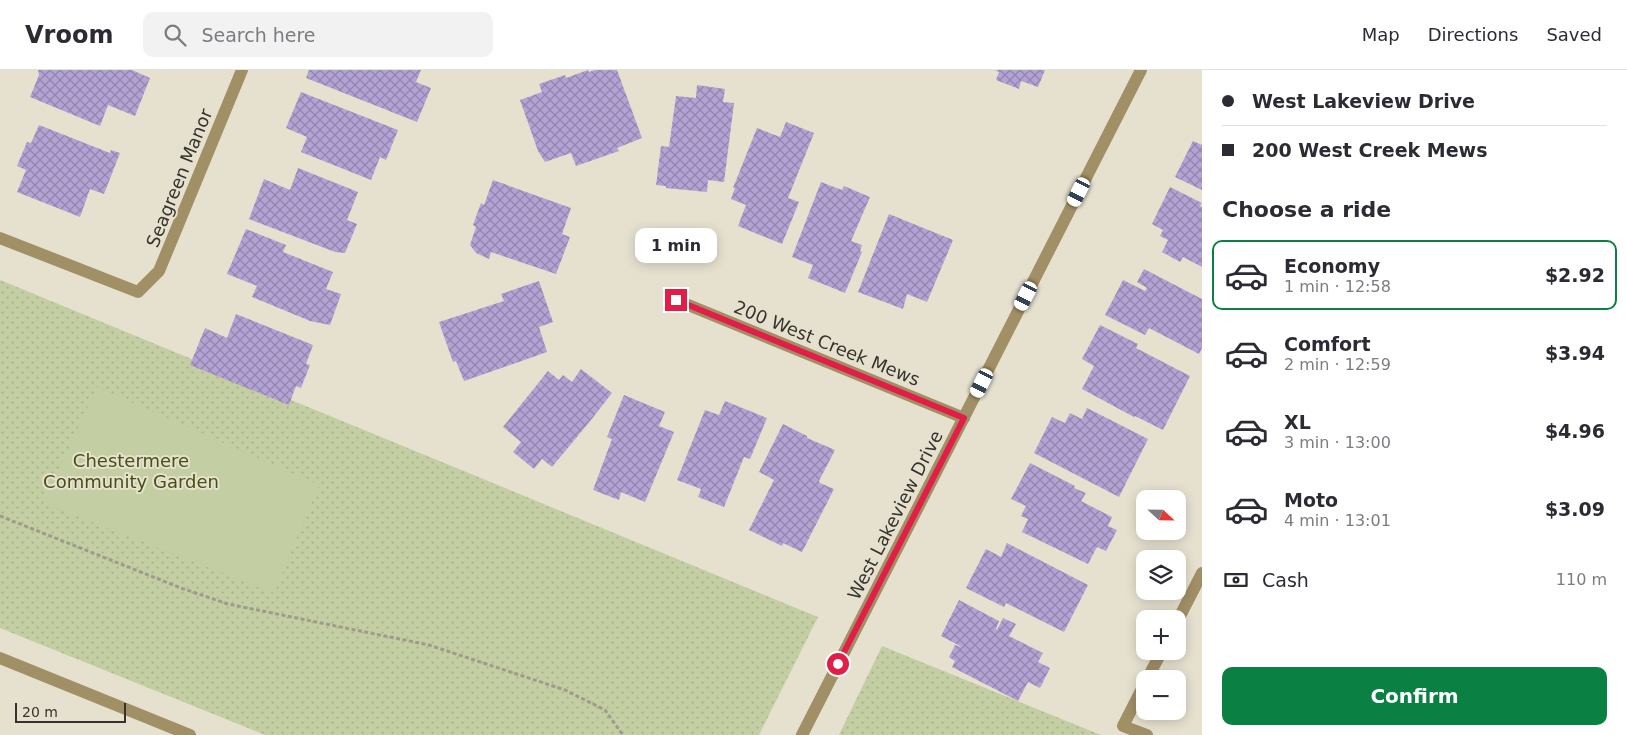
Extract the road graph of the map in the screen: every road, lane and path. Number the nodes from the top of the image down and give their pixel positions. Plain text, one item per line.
1 (242, 70) edge
2 (1141, 70) edge
3 (0, 238) edge
4 (676, 300) dead end
5 (964, 418) junction
6 (0, 516) edge
7 (1202, 573) edge
8 (1183, 610) edge
9 (0, 658) edge
10 (1136, 701) edge
11 (190, 735) edge
12 (623, 735) edge
13 (802, 735) edge
14 (1147, 735) edge

1 - 3 street, Seagreen Manor
2 - 5 street, West Lakeview Drive
4 - 5 street, 200 West Creek Mews
5 - 13 street, West Lakeview Drive
6 - 12 path
7 - 8 street
9 - 11 street
10 - 14 street

